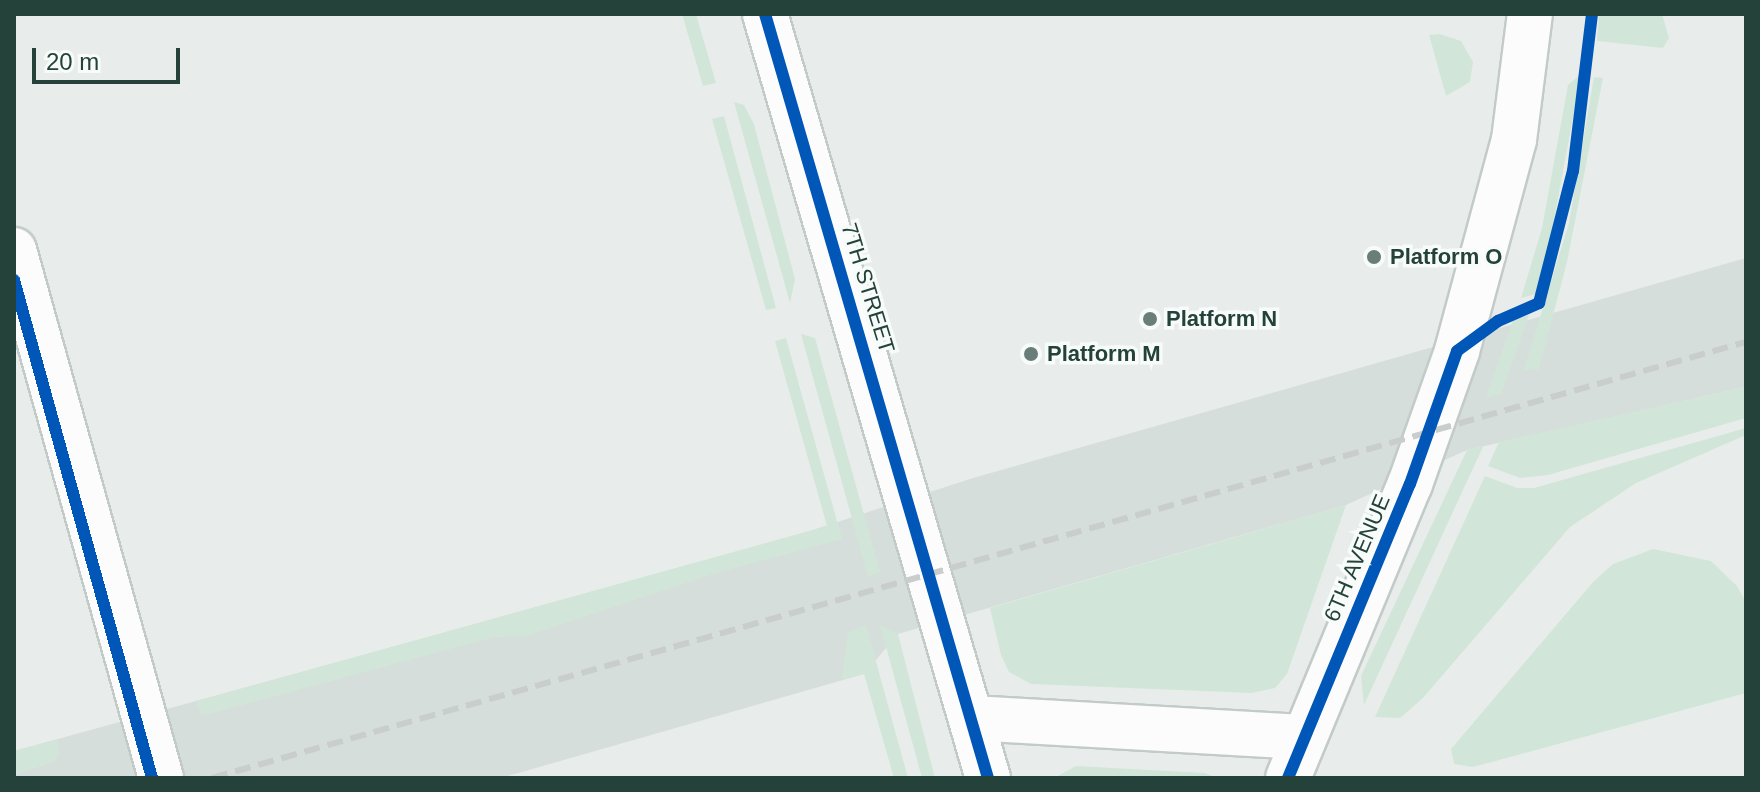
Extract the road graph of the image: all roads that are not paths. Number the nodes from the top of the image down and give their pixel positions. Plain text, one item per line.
1 (765, 14) edge
2 (1530, 14) edge
3 (14, 250) edge
4 (972, 718) junction
5 (1302, 737) junction
6 (161, 778) edge
7 (988, 778) edge
8 (1288, 778) edge

1 - 4 main road, 7TH STREET
2 - 5 main road, 6TH AVENUE
3 - 6 main road
4 - 5 main road
4 - 7 main road, 7TH STREET
5 - 8 main road, 6TH AVENUE

